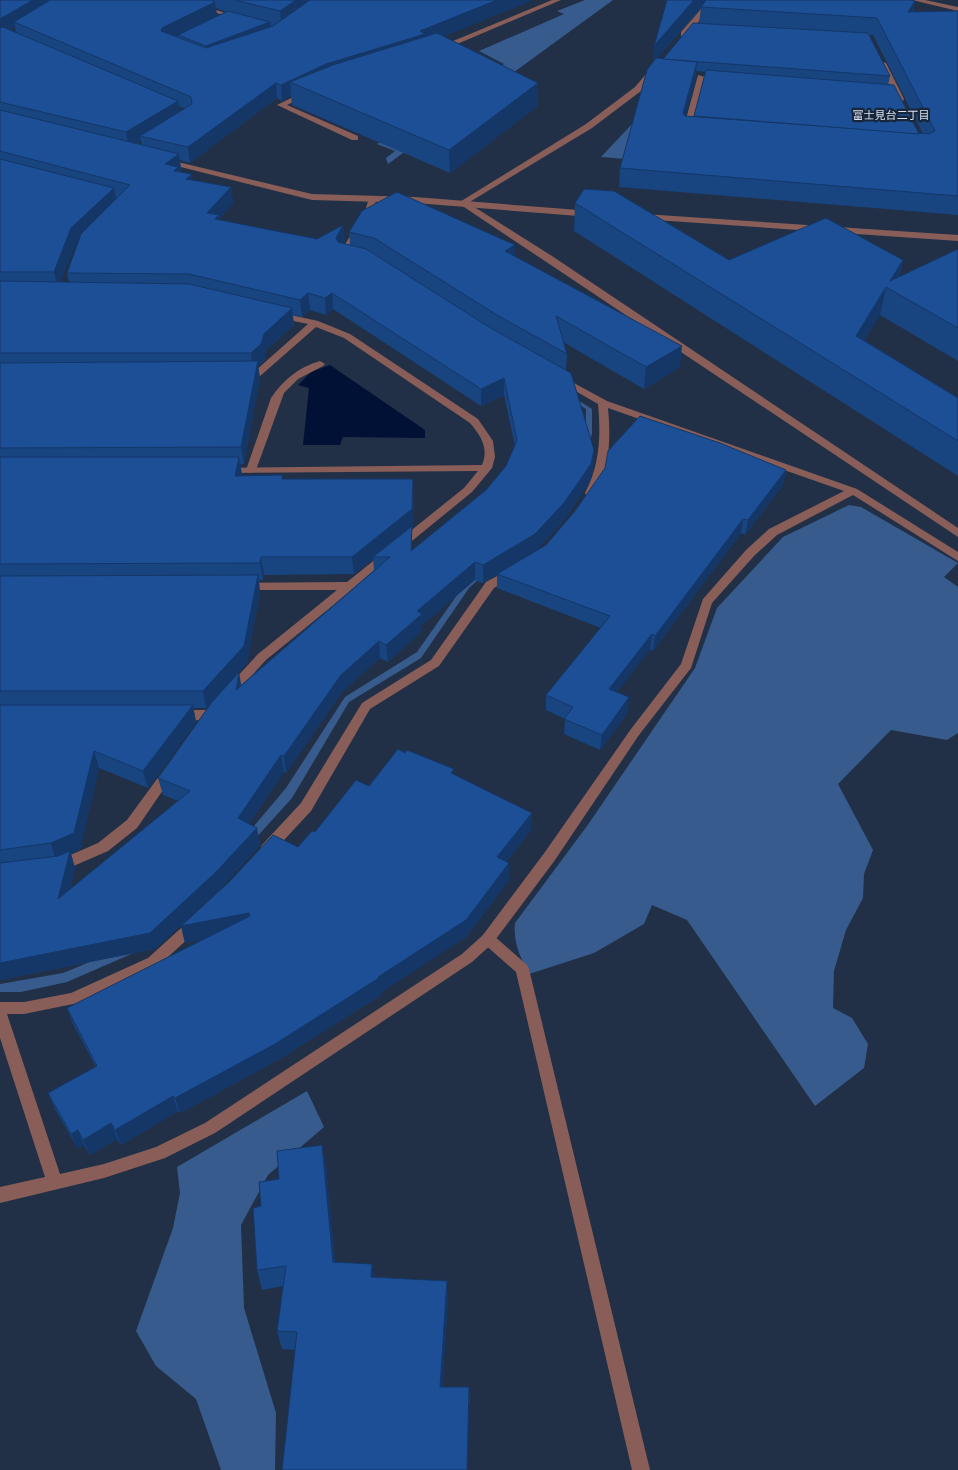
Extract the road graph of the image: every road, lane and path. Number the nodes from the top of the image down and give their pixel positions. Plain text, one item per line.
1 (180, 0) edge
2 (558, 0) edge
3 (713, 0) edge
4 (915, 0) edge
5 (958, 9) edge
6 (228, 16) junction
7 (220, 20) edge
8 (247, 20) edge
9 (689, 28) junction
10 (699, 28) edge
11 (677, 42) edge
12 (432, 52) edge
13 (879, 56) edge
14 (658, 65) edge
15 (652, 72) junction
16 (662, 73) edge
17 (691, 76) edge
18 (701, 77) junction
19 (710, 78) edge
20 (314, 90) edge
21 (886, 90) edge
22 (896, 91) junction
23 (904, 108) edge
24 (696, 131) edge
25 (355, 138) dead end
26 (150, 157) edge
27 (372, 200) junction
28 (462, 203) junction
29 (604, 214) edge
30 (633, 216) edge
31 (958, 238) edge
32 (361, 260) edge
33 (263, 312) edge
34 (315, 323) junction
35 (320, 364) dead end
36 (549, 372) edge
37 (237, 375) edge
38 (603, 403) junction
39 (487, 468) junction
40 (213, 470) edge
41 (251, 470) junction
42 (853, 491) junction
43 (580, 507) edge
44 (958, 533) edge
45 (958, 557) edge
46 (523, 566) edge
47 (229, 586) edge
48 (348, 586) junction
49 (162, 715) edge
50 (177, 762) edge
51 (259, 858) edge
52 (42, 870) edge
53 (204, 915) edge
54 (488, 939) junction
55 (0, 1008) edge
56 (0, 1015) edge
57 (55, 1182) junction
58 (0, 1195) edge
59 (641, 1470) edge

1 - 6 street
2 - 12 street
3 - 9 street
4 - 5 street
6 - 7 street
6 - 8 street
9 - 10 street
9 - 11 street
13 - 22 street
14 - 15 street
15 - 16 street
15 - 28 street
17 - 18 street
18 - 19 street
18 - 24 street
20 - 25 street
21 - 22 street
22 - 23 street
26 - 27 street
27 - 28 street
27 - 32 street
28 - 29 street
28 - 44 street
30 - 31 street
33 - 34 street
34 - 37 street
34 - 39 street
35 - 41 street
36 - 38 street
38 - 42 street
38 - 43 street
39 - 41 street
39 - 48 street
40 - 41 street
42 - 45 street
42 - 54 street
46 - 51 street
47 - 48 street
48 - 49 street
50 - 52 street
53 - 55 street
54 - 57 street
54 - 59 street
56 - 57 street
57 - 58 street

